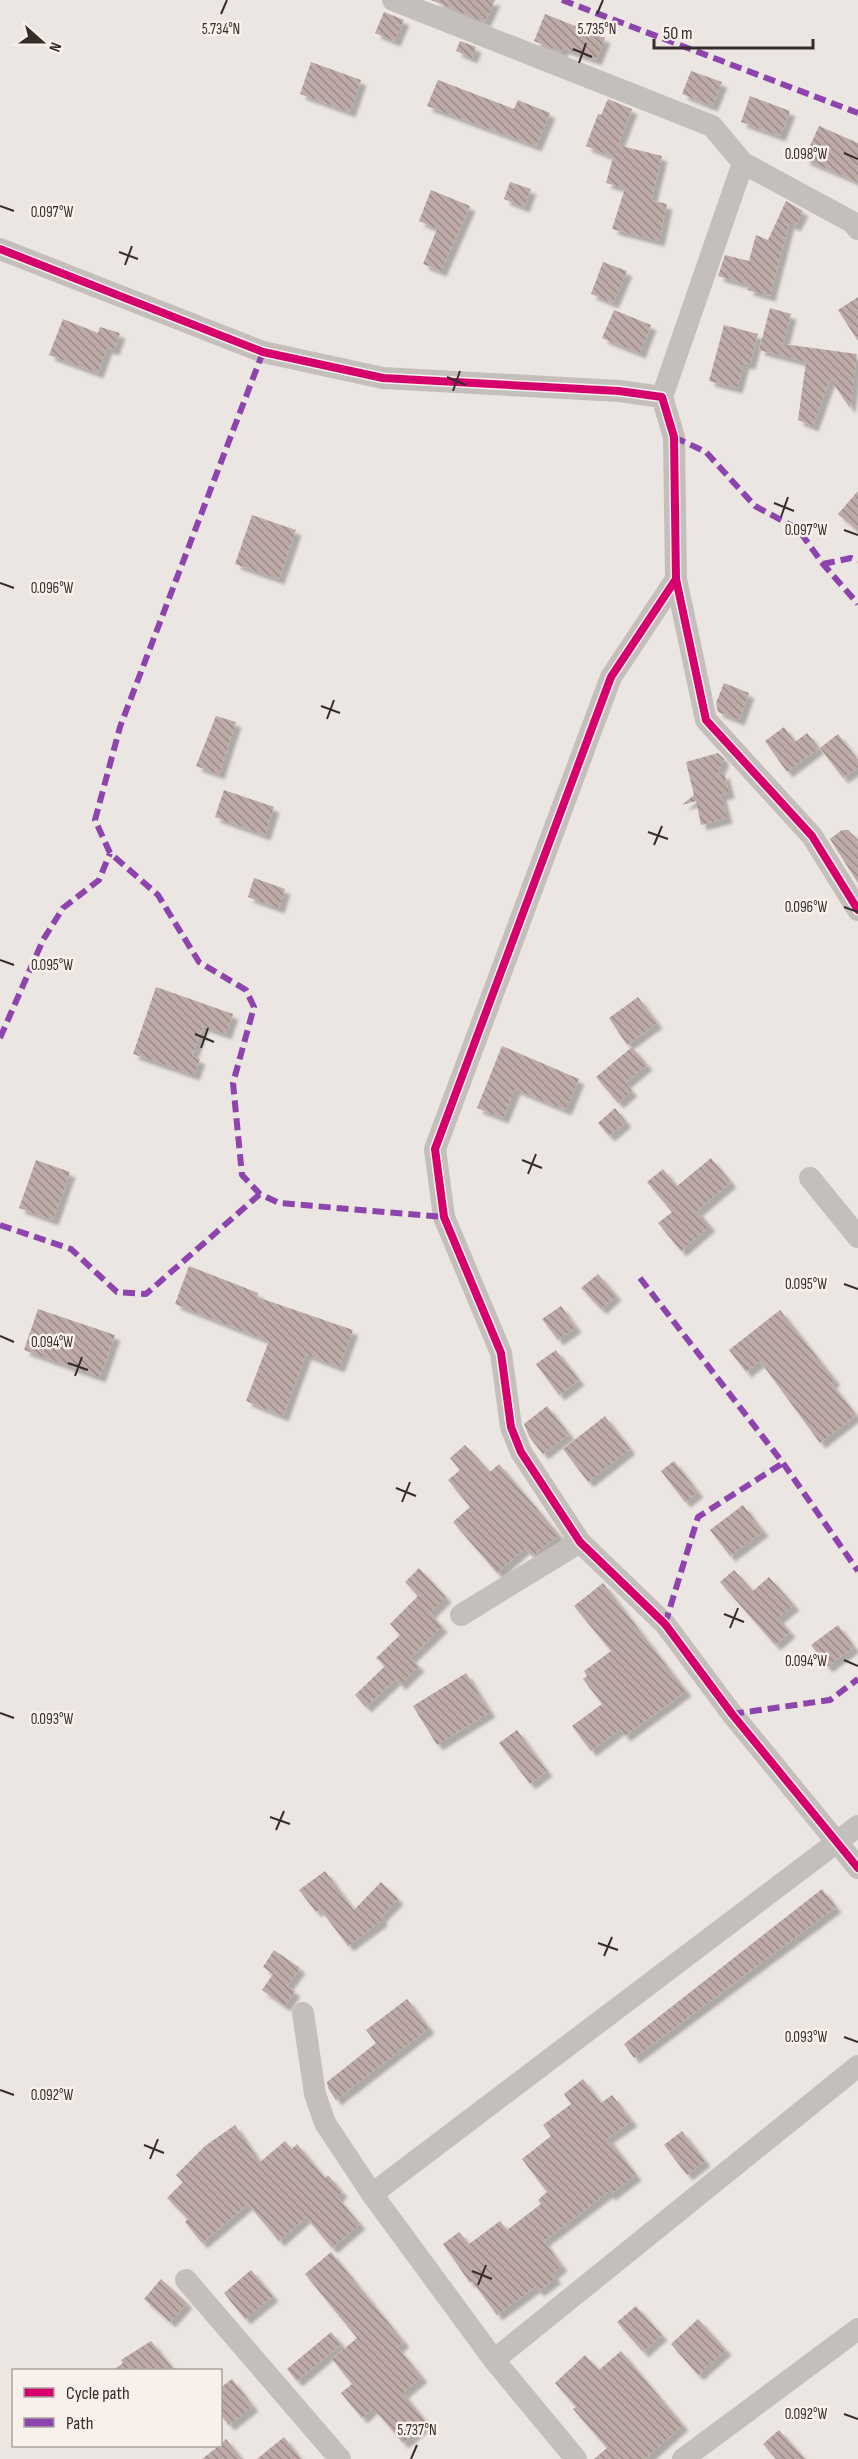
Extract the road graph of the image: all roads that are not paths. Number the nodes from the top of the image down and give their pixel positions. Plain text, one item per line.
1 (393, 0) edge
2 (743, 163) junction
3 (858, 229) edge
4 (0, 249) edge
5 (662, 397) junction
6 (676, 579) junction
7 (858, 910) edge
8 (810, 1178) dead end
9 (858, 1237) edge
10 (580, 1542) junction
11 (461, 1615) dead end
12 (858, 1826) edge
13 (839, 1842) junction
14 (858, 1868) edge
15 (303, 2013) dead end
16 (858, 2066) edge
17 (372, 2194) junction
18 (186, 2280) dead end
19 (858, 2329) edge
20 (494, 2360) junction
21 (340, 2459) edge
22 (576, 2459) edge
23 (683, 2459) edge

1 - 2 street
2 - 3 street
2 - 5 street
4 - 5 street
5 - 6 street
6 - 7 street
6 - 10 street
8 - 9 street
10 - 11 street
10 - 13 street
12 - 13 street
13 - 14 street
13 - 17 street
15 - 17 street
16 - 20 street
17 - 20 street
18 - 21 street
19 - 23 street
20 - 22 street

